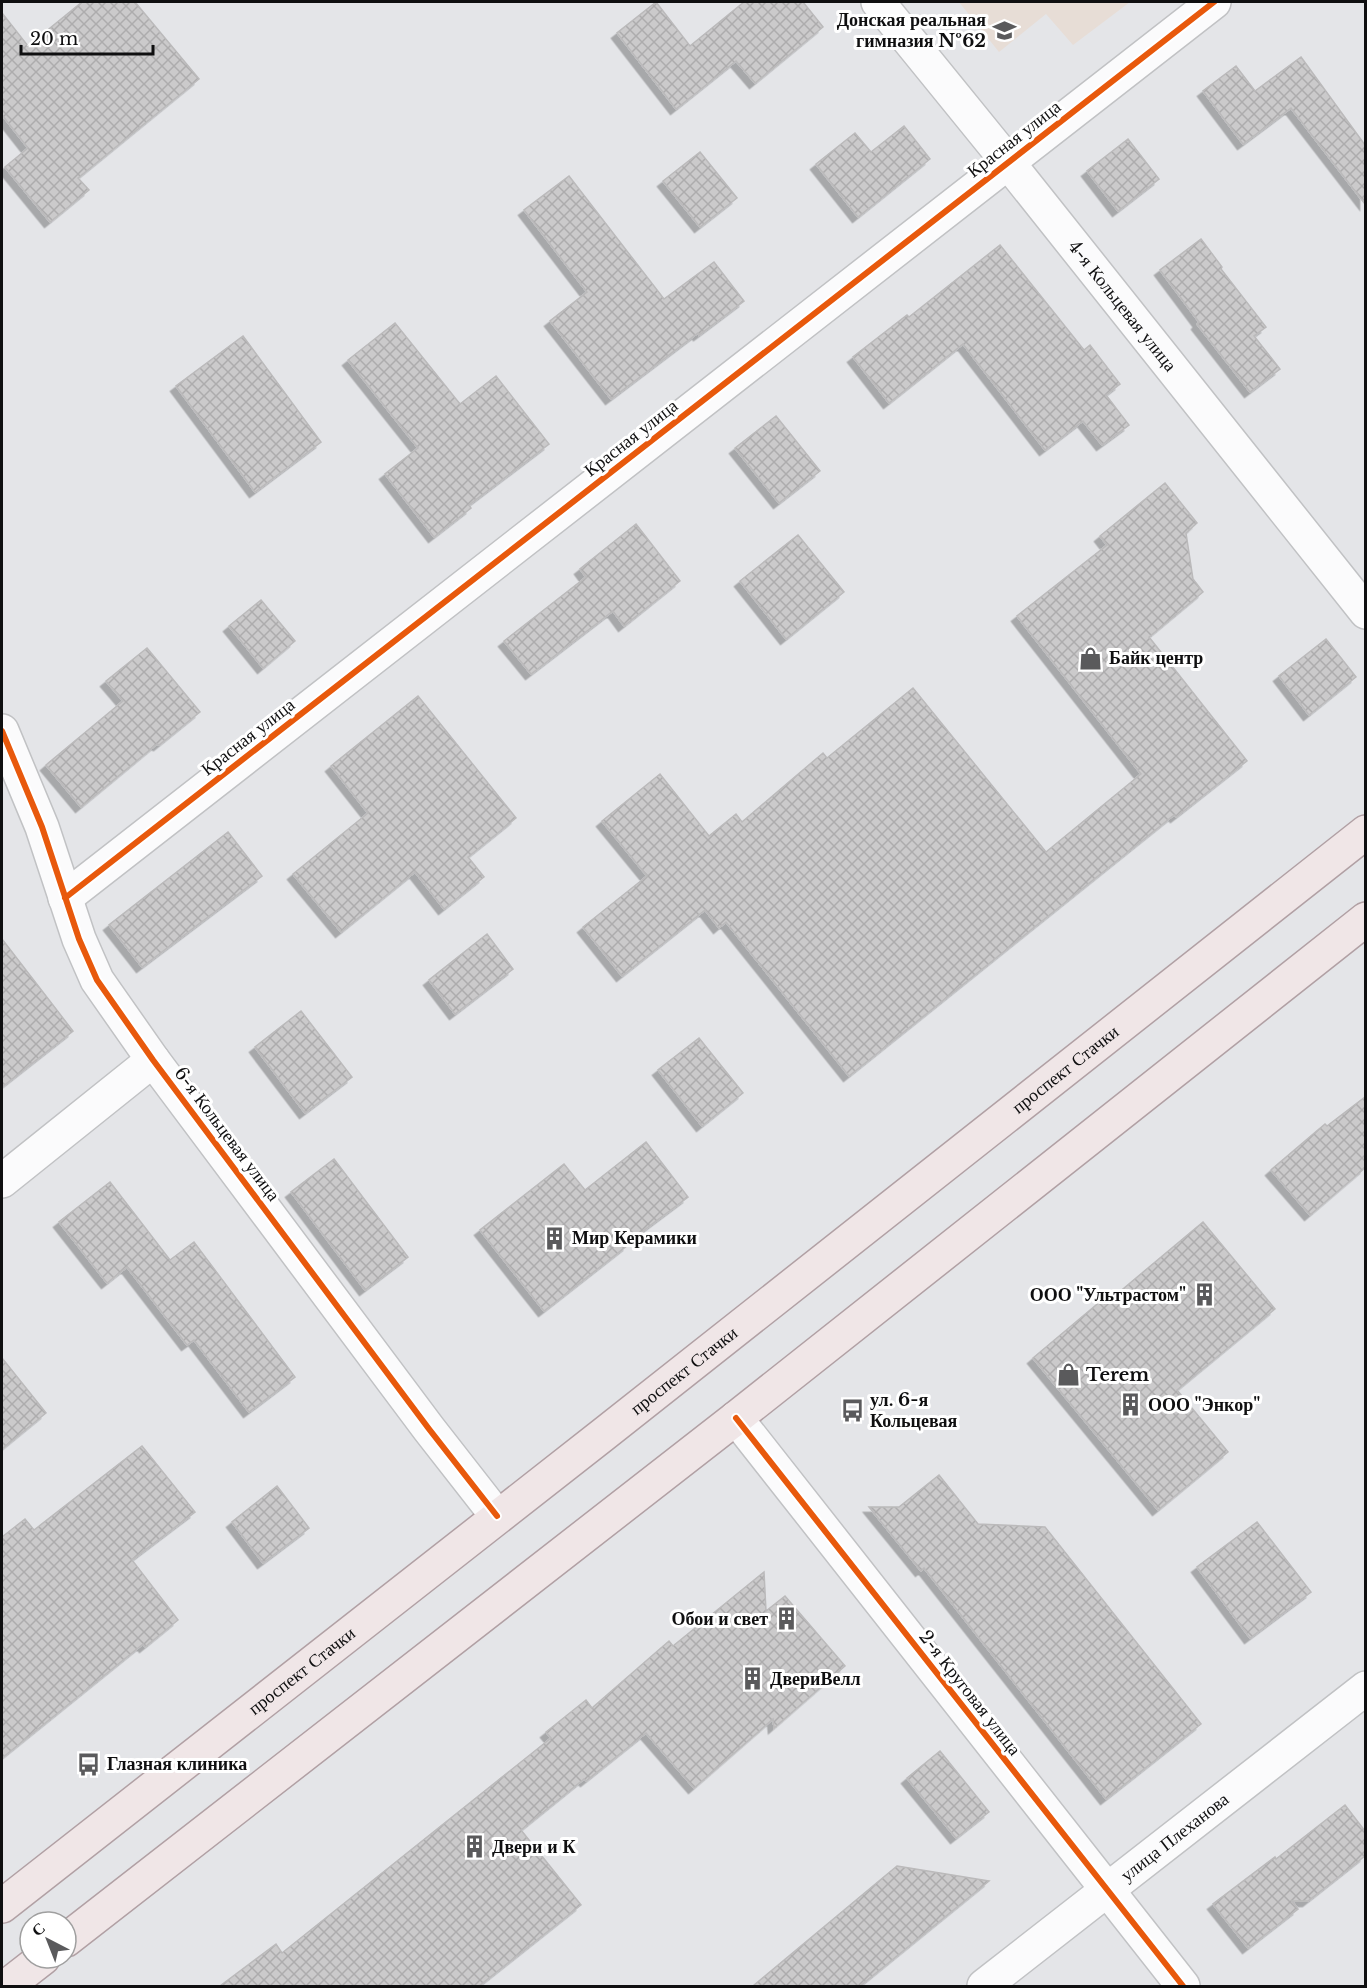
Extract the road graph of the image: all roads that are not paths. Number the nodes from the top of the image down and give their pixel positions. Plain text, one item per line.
1 (878, 2) edge
2 (1214, 2) edge
3 (1008, 163) junction
4 (1365, 612) edge
5 (2, 731) edge
6 (1365, 832) edge
7 (65, 898) junction
8 (1365, 919) edge
9 (153, 1060) junction
10 (2, 1181) edge
11 (736, 1418) junction
12 (497, 1516) junction
13 (1365, 1688) edge
14 (1106, 1890) junction
15 (2, 1906) edge
16 (78, 1931) edge
17 (28, 1970) edge
18 (7, 1986) edge
19 (984, 1986) edge
20 (1183, 1986) edge

1 - 3 street, 4-я Кольцевая улица
2 - 3 street, Красная улица
3 - 4 street, 4-я Кольцевая улица
3 - 7 street, Красная улица
5 - 7 street, 6-я Кольцевая улица
6 - 12 main road, проспект Стачки
7 - 9 street, 6-я Кольцевая улица
8 - 11 main road
9 - 10 street
9 - 12 street, 6-я Кольцевая улица
11 - 14 street, 2-я Круговая улица
11 - 16 main road
12 - 15 main road, проспект Стачки
13 - 14 street, улица Плеханова
14 - 19 street, улица Плеханова
14 - 20 street, 2-я Круговая улица
17 - 18 main road

